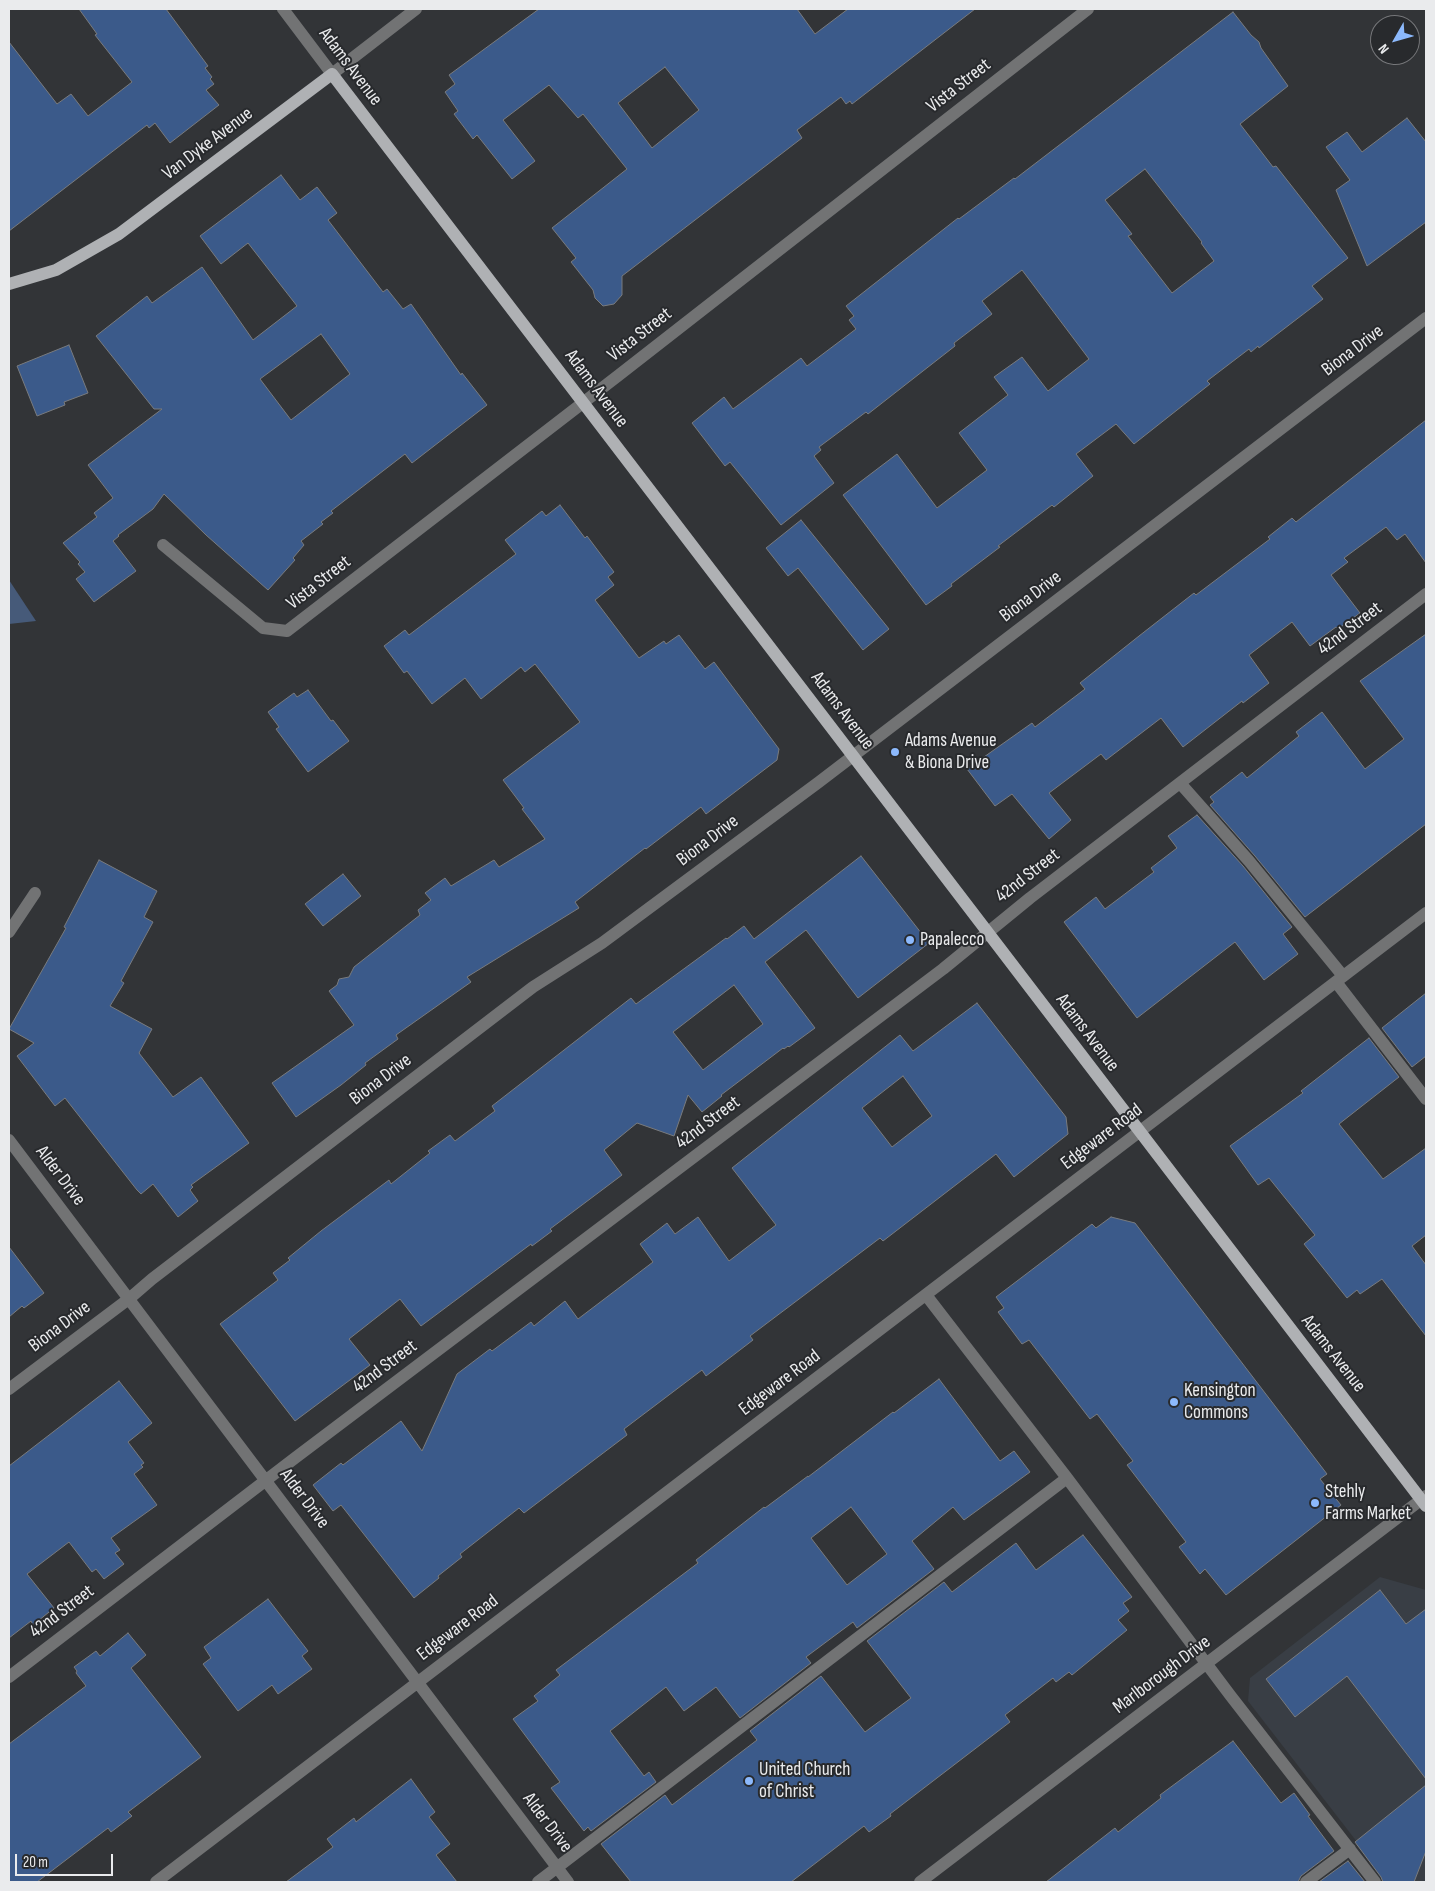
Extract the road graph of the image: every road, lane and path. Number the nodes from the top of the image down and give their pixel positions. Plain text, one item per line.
1 (283, 9) edge
2 (416, 9) edge
3 (1088, 9) edge
4 (332, 74) junction
5 (9, 284) edge
6 (1426, 318) edge
7 (583, 402) junction
8 (163, 544) dead end
9 (1426, 594) edge
10 (852, 756) junction
11 (1180, 783) junction
12 (35, 893) dead end
13 (1426, 913) edge
14 (9, 932) edge
15 (987, 932) junction
16 (1339, 979) junction
17 (1426, 1099) edge
18 (1140, 1132) junction
19 (9, 1140) edge
20 (926, 1295) junction
21 (130, 1298) junction
22 (9, 1389) edge
23 (1067, 1478) junction
24 (266, 1480) junction
25 (1425, 1500) edge
26 (1207, 1664) junction
27 (9, 1677) edge
28 (418, 1682) junction
29 (1350, 1849) junction
30 (558, 1868) junction
31 (156, 1882) edge
32 (538, 1882) edge
33 (568, 1882) edge
34 (920, 1882) edge
35 (1306, 1882) edge
36 (1375, 1882) edge

1 - 4 street, Adams Avenue
2 - 4 street, Van Dyke Avenue
3 - 7 street, Vista Street
4 - 5 main road, Van Dyke Avenue
4 - 7 main road, Adams Avenue
6 - 10 street, Biona Drive
7 - 8 street, Vista Street
7 - 10 main road, Adams Avenue
9 - 11 street, 42nd Street
10 - 15 main road, Adams Avenue
10 - 21 street, Biona Drive
11 - 15 street, 42nd Street
11 - 16 street
12 - 14 street
13 - 16 street, Edgeware Road
15 - 18 main road, Adams Avenue
15 - 24 street, 42nd Street
16 - 17 street
16 - 18 street, Edgeware Road
18 - 20 street, Edgeware Road
18 - 25 main road, Adams Avenue
19 - 21 street, Alder Drive
20 - 23 street
20 - 28 street, Edgeware Road
21 - 22 street, Biona Drive
21 - 24 street, Alder Drive
23 - 26 street
23 - 30 street
24 - 27 street, 42nd Street
24 - 28 street, Alder Drive
25 - 26 street, Marlborough Drive
26 - 29 street
26 - 34 street, Marlborough Drive
28 - 30 street, Alder Drive
28 - 31 street, Edgeware Road
29 - 35 street
29 - 36 street
30 - 32 street
30 - 33 street, Alder Drive

